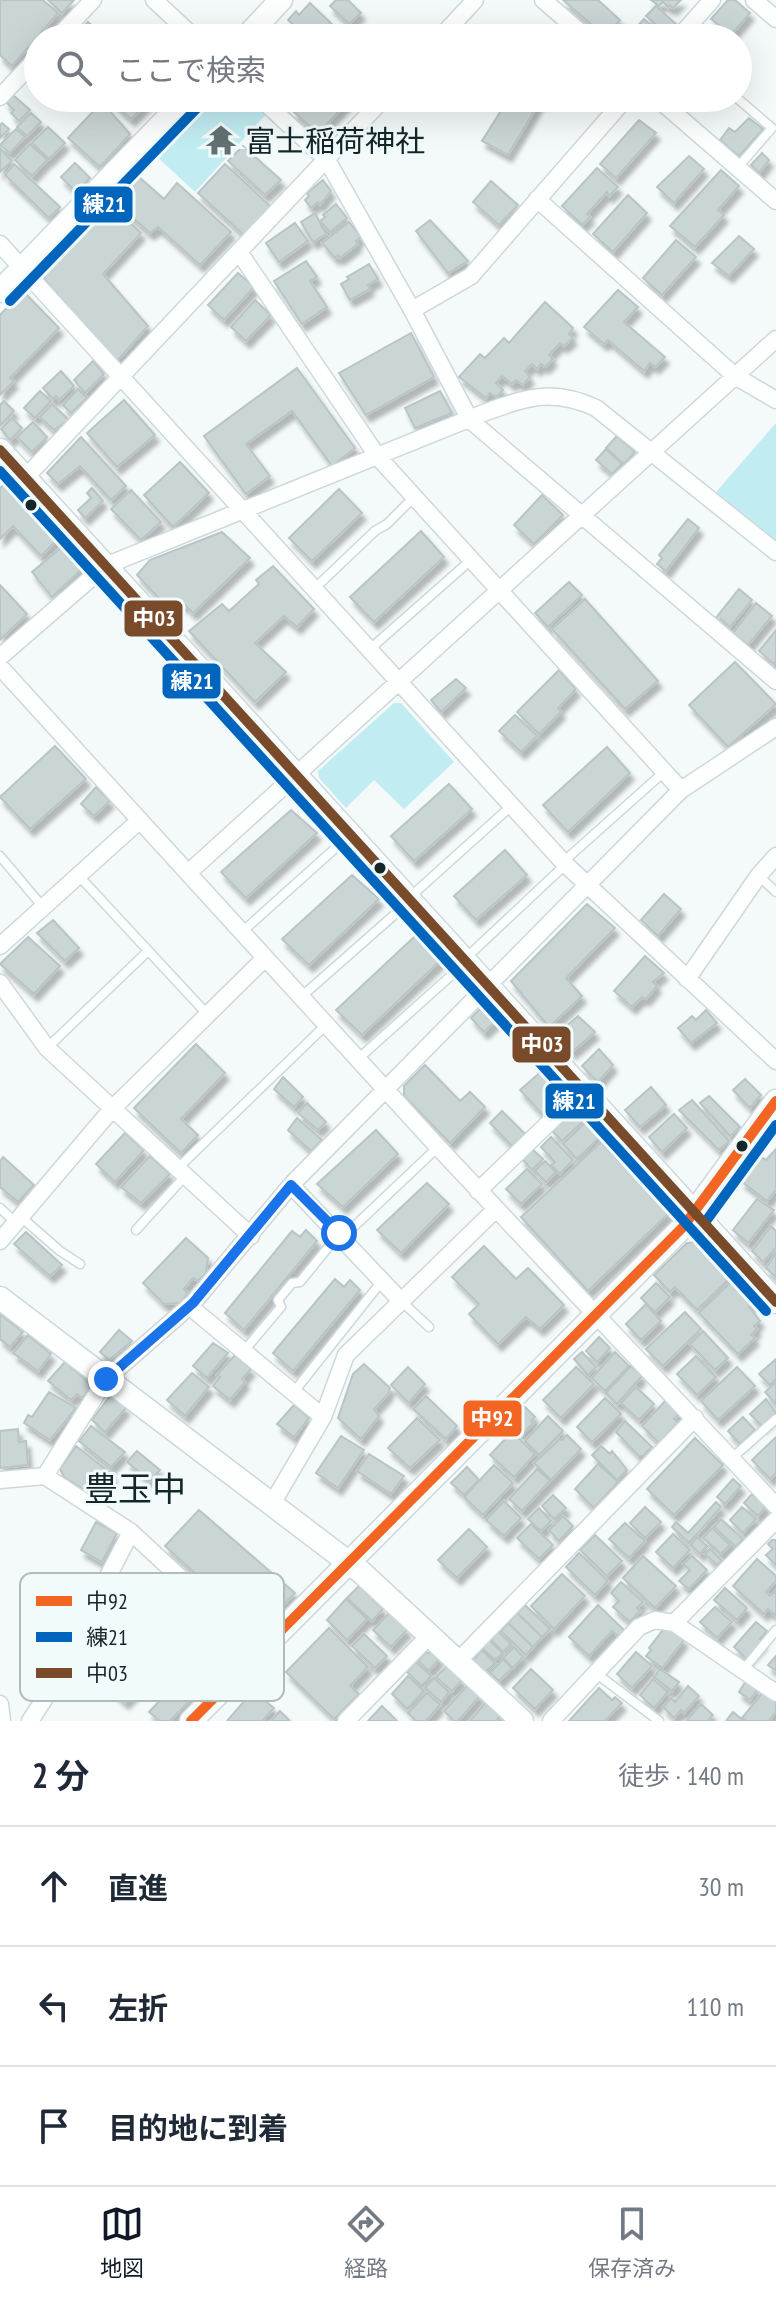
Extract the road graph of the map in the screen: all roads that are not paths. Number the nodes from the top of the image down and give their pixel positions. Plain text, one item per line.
1 (93, 0) edge
2 (154, 0) edge
3 (281, 0) edge
4 (475, 0) edge
5 (543, 0) edge
6 (712, 0) edge
7 (754, 0) edge
8 (776, 19) edge
9 (70, 24) edge
10 (180, 24) edge
11 (258, 24) edge
12 (453, 24) edge
13 (571, 24) edge
14 (691, 24) edge
15 (24, 72) edge
16 (0, 97) edge
17 (752, 111) edge
18 (173, 112) edge
19 (275, 112) edge
20 (371, 112) edge
21 (614, 112) edge
22 (673, 112) edge
23 (327, 160) junction
24 (738, 168) junction
25 (537, 199) junction
26 (776, 201) edge
27 (0, 244) edge
28 (239, 252) junction
29 (22, 268) junction
30 (0, 291) edge
31 (412, 310) junction
32 (776, 339) edge
33 (735, 376) junction
34 (122, 378) junction
35 (776, 400) edge
36 (470, 420) junction
37 (0, 450) edge
38 (652, 451) junction
39 (378, 457) junction
40 (25, 478) junction
41 (414, 497) junction
42 (245, 511) junction
43 (582, 515) junction
44 (776, 552) edge
45 (471, 560) junction
46 (105, 566) junction
47 (313, 590) junction
48 (500, 590) junction
49 (368, 650) junction
50 (0, 657) edge
51 (0, 667) edge
52 (776, 681) edge
53 (398, 683) junction
54 (776, 727) edge
55 (664, 771) junction
56 (297, 775) junction
57 (681, 790) junction
58 (510, 807) junction
59 (140, 820) junction
60 (351, 835) junction
61 (0, 856) edge
62 (776, 856) edge
63 (564, 864) junction
64 (188, 873) junction
65 (78, 875) junction
66 (759, 875) junction
67 (586, 886) junction
68 (776, 892) edge
69 (409, 900) junction
70 (43, 907) junction
71 (242, 932) junction
72 (0, 946) edge
73 (148, 951) junction
74 (265, 958) junction
75 (466, 960) junction
76 (687, 979) junction
77 (0, 983) edge
78 (489, 984) junction
79 (301, 997) junction
80 (207, 1014) junction
81 (326, 1025) junction
82 (47, 1048) junction
83 (358, 1059) junction
84 (776, 1061) edge
85 (386, 1090) junction
86 (583, 1090) junction
87 (776, 1101) edge
88 (112, 1109) junction
89 (438, 1147) junction
90 (183, 1171) junction
91 (291, 1185) junction
92 (478, 1191) junction
93 (0, 1208) edge
94 (496, 1209) junction
95 (695, 1213) junction
96 (18, 1220) junction
97 (136, 1230) dead end
98 (341, 1235) junction
99 (251, 1236) junction
100 (0, 1241) edge
101 (80, 1264) dead end
102 (383, 1281) junction
103 (0, 1298) edge
104 (401, 1301) junction
105 (776, 1302) edge
106 (189, 1306) junction
107 (596, 1315) junction
108 (429, 1327) dead end
109 (243, 1352) junction
110 (106, 1379) junction
111 (293, 1393) junction
112 (323, 1417) junction
113 (695, 1418) junction
114 (776, 1419) edge
115 (732, 1458) junction
116 (45, 1476) junction
117 (0, 1480) edge
118 (273, 1502) junction
119 (776, 1506) edge
120 (776, 1520) edge
121 (131, 1532) junction
122 (350, 1562) junction
123 (110, 1573) edge
124 (175, 1573) edge
125 (674, 1623) junction
126 (284, 1628) edge
127 (776, 1630) edge
128 (430, 1635) junction
129 (458, 1661) junction
130 (743, 1671) junction
131 (597, 1674) junction
132 (776, 1693) edge
133 (43, 1701) edge
134 (211, 1701) edge
135 (0, 1704) edge
136 (2, 1721) edge
137 (30, 1721) edge
138 (191, 1721) edge
139 (346, 1721) edge
140 (522, 1721) edge
141 (551, 1721) edge
142 (659, 1721) edge

1 - 9 street
2 - 10 street
3 - 11 street
4 - 12 street
5 - 13 street
6 - 14 street
7 - 8 street
15 - 16 street
17 - 24 lane
18 - 29 street
19 - 23 street
20 - 23 street
21 - 25 street
22 - 24 street
23 - 28 street
23 - 31 street
24 - 26 street
25 - 31 street
25 - 33 street
27 - 29 street
28 - 34 street
28 - 39 street
29 - 30 street
29 - 34 street
31 - 36 street
32 - 33 street
33 - 35 street
33 - 38 street
34 - 40 street
34 - 42 street
36 - 38 street
36 - 39 street
36 - 43 street
37 - 40 street
38 - 43 street
38 - 44 street
39 - 41 street
39 - 42 street
40 - 46 street
41 - 45 street
41 - 47 lane
42 - 46 street
42 - 47 street
43 - 48 street
43 - 52 street
45 - 48 street
45 - 49 lane
46 - 50 street
46 - 56 street
47 - 49 street
48 - 53 street
48 - 55 street
49 - 53 street
51 - 59 street
53 - 56 street
53 - 58 street
54 - 57 street
55 - 57 street
55 - 63 lane
56 - 60 street
56 - 64 street
57 - 67 street
58 - 63 street
58 - 69 lane
59 - 64 street
59 - 65 street
60 - 69 street
60 - 71 lane
61 - 70 lane
62 - 66 street
63 - 67 street
63 - 75 lane
64 - 71 street
65 - 70 street
65 - 73 lane
66 - 68 lane
66 - 76 street
67 - 76 street
67 - 78 street
69 - 75 street
69 - 79 lane
70 - 72 street
71 - 74 street
73 - 80 lane
73 - 82 lane
74 - 79 street
74 - 80 street
75 - 78 street
75 - 83 lane
76 - 84 street
77 - 82 street
78 - 85 street
78 - 86 street
79 - 81 street
80 - 88 street
81 - 83 street
81 - 90 lane
82 - 88 street
83 - 85 street
85 - 89 street
85 - 91 street
86 - 92 street
86 - 95 street
87 - 95 street
88 - 90 street
88 - 96 street
89 - 92 street
89 - 98 lane
90 - 97 lane
90 - 99 street
91 - 98 street
91 - 99 street
92 - 94 street
93 - 96 lane
94 - 104 street
94 - 107 street
95 - 105 street
95 - 107 street
96 - 100 street
96 - 101 lane
98 - 102 street
98 - 109 lane
99 - 106 street
102 - 104 street
102 - 111 lane
103 - 110 street
104 - 108 lane
104 - 112 street
106 - 109 street
106 - 110 street
107 - 113 street
107 - 122 street
109 - 111 street
110 - 116 street
110 - 118 street
111 - 112 street
112 - 118 street
113 - 115 street
113 - 129 street
114 - 115 lane
115 - 119 street
116 - 117 street
116 - 121 street
118 - 122 street
120 - 125 street
121 - 123 street
121 - 124 street
122 - 126 street
122 - 128 street
125 - 130 street
125 - 131 street
127 - 130 lane
128 - 129 street
128 - 139 street
129 - 140 street
130 - 132 street
131 - 141 street
131 - 142 lane
133 - 137 street
134 - 138 street
135 - 136 street

